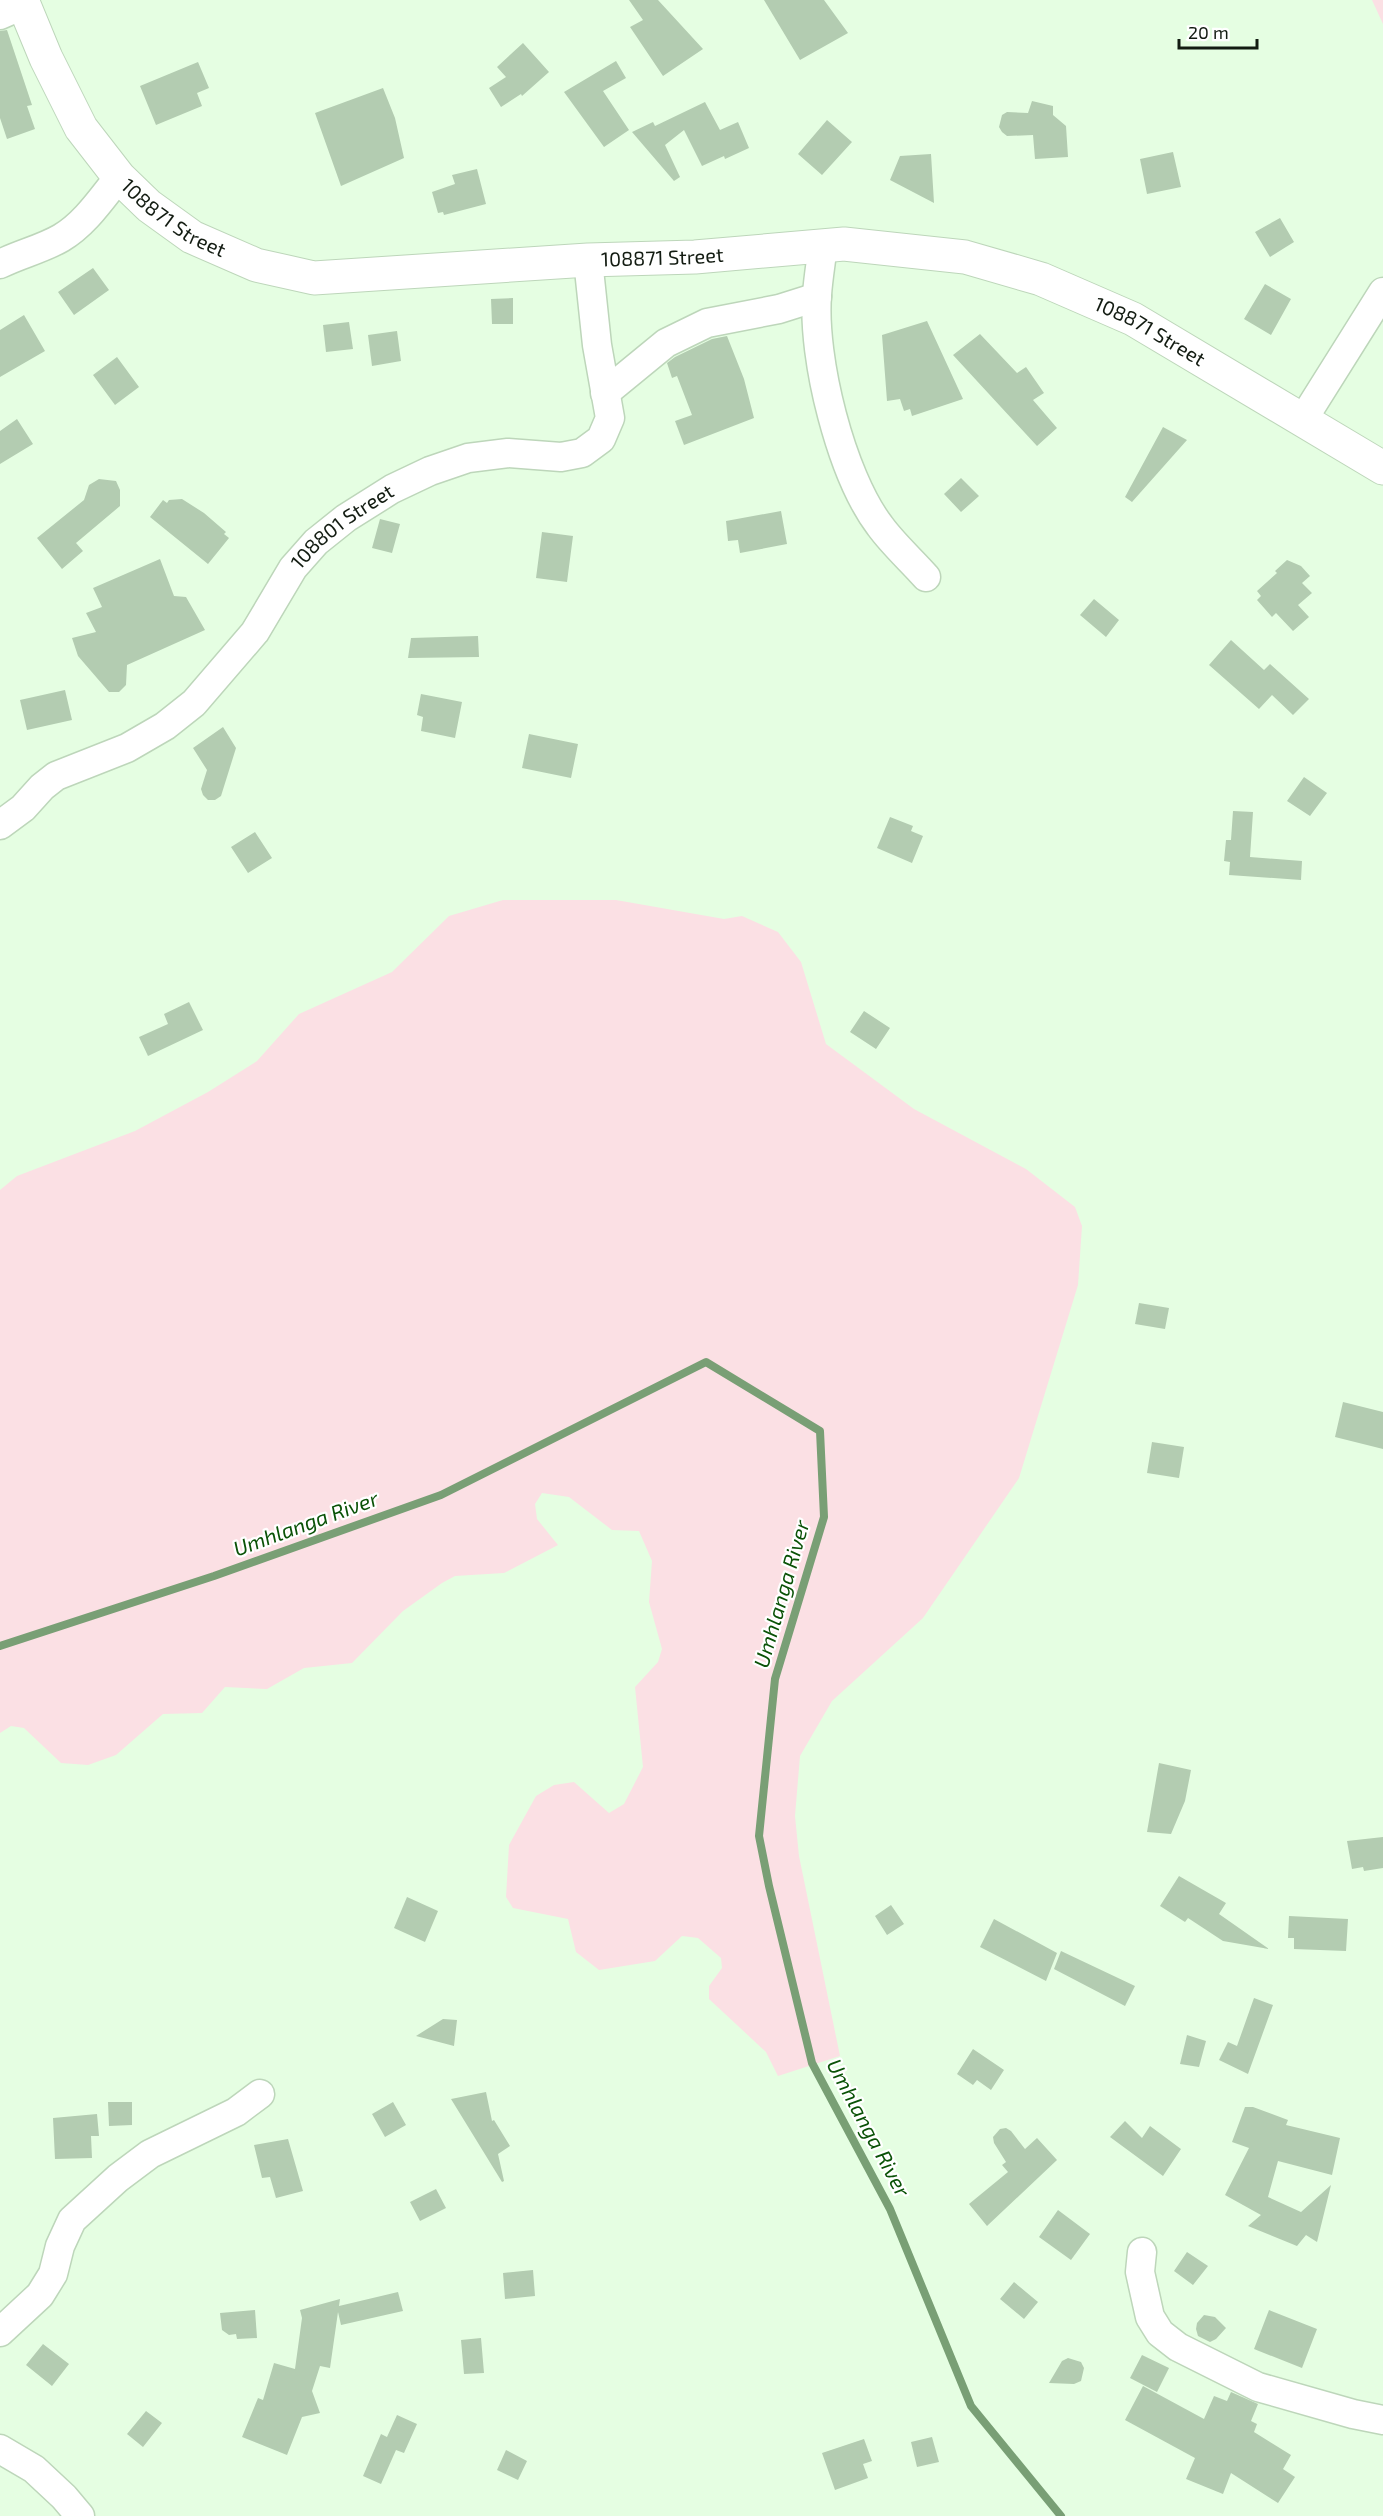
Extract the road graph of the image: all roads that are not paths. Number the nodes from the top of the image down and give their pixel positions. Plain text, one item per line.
1 (15, 7) edge
2 (119, 177) junction
3 (823, 245) junction
4 (588, 260) junction
5 (0, 264) edge
6 (1383, 292) edge
7 (817, 297) junction
8 (605, 393) junction
9 (1302, 421) junction
10 (1383, 468) edge
11 (926, 577) dead end
12 (0, 825) edge
13 (260, 2094) dead end
14 (1142, 2252) dead end
15 (0, 2332) edge
16 (1383, 2420) edge
17 (2, 2452) edge
18 (80, 2516) edge

1 - 2 street, 108871 Street
2 - 4 street, 108871 Street
2 - 5 street
3 - 4 street, 108871 Street
3 - 7 street
3 - 9 street, 108871 Street
4 - 8 street, 108801 Street
6 - 9 street
7 - 8 street
7 - 11 street
8 - 12 street, 108801 Street
9 - 10 street, 108871 Street
13 - 15 street
14 - 16 street
17 - 18 street

